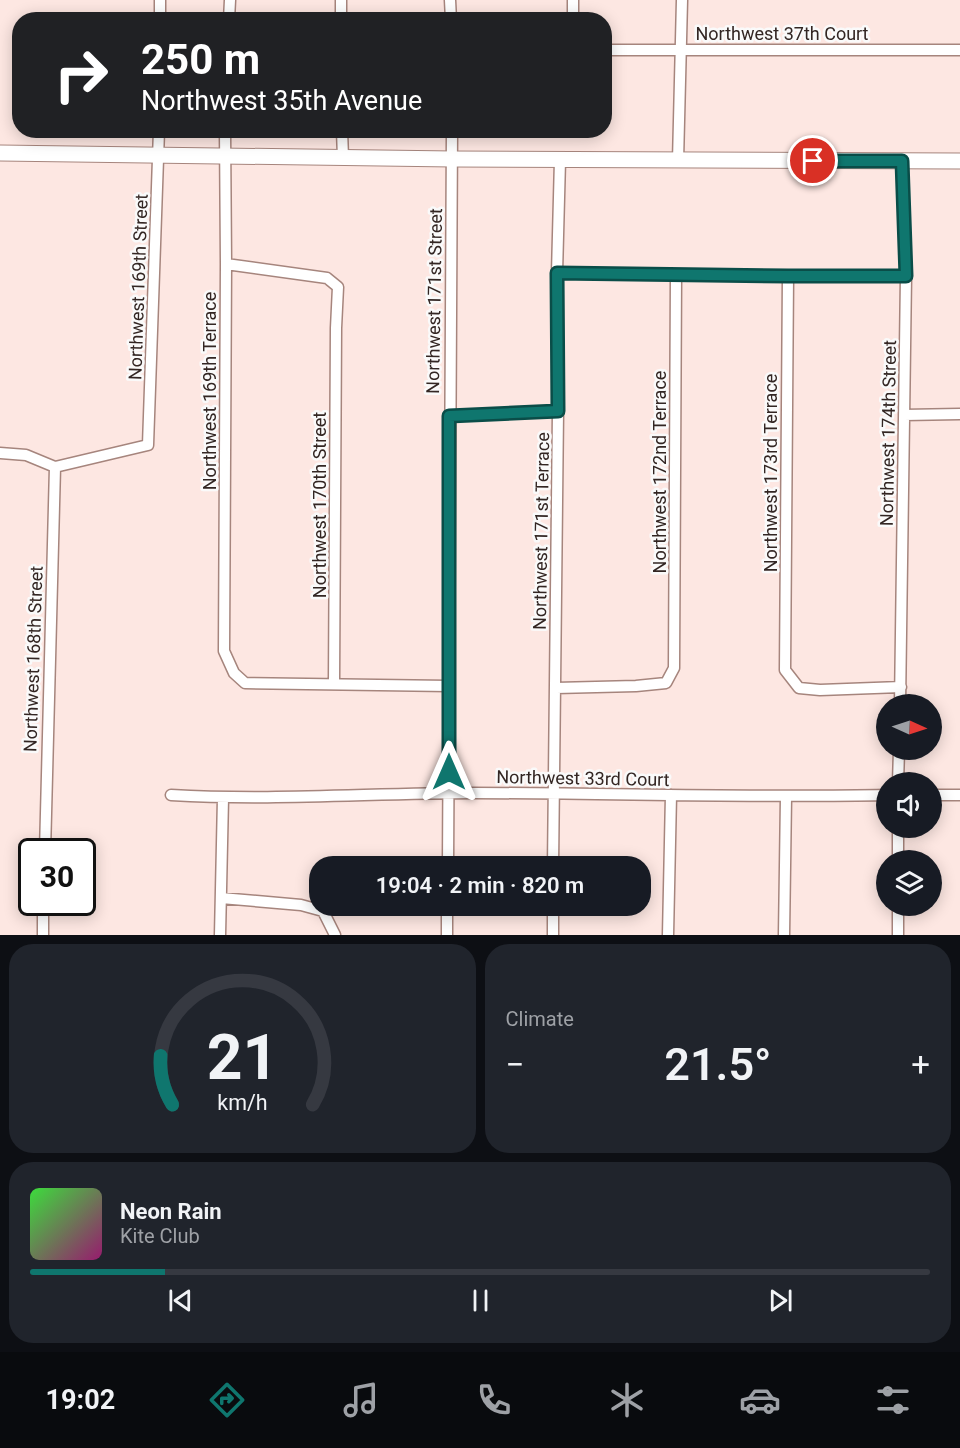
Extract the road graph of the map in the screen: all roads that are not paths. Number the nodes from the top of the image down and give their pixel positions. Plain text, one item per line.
1 (682, 0) edge
2 (680, 49) junction
3 (612, 50) edge
4 (960, 50) edge
5 (159, 138) edge
6 (225, 138) edge
7 (342, 138) edge
8 (452, 138) edge
9 (0, 153) edge
10 (159, 156) junction
11 (224, 157) junction
12 (343, 158) junction
13 (453, 159) junction
14 (560, 160) junction
15 (678, 161) junction
16 (902, 161) junction
17 (960, 161) edge
18 (226, 264) junction
19 (557, 273) junction
20 (676, 275) junction
21 (788, 276) junction
22 (906, 276) junction
23 (558, 411) junction
24 (960, 414) edge
25 (904, 415) junction
26 (449, 416) junction
27 (0, 453) edge
28 (55, 467) junction
29 (334, 683) junction
30 (448, 686) junction
31 (901, 687) junction
32 (556, 688) junction
33 (901, 694) edge
34 (449, 793) junction
35 (554, 793) junction
36 (171, 795) dead end
37 (671, 795) junction
38 (876, 795) edge
39 (942, 795) edge
40 (960, 795) edge
41 (786, 797) junction
42 (223, 798) junction
43 (45, 838) edge
44 (448, 856) edge
45 (553, 856) edge
46 (221, 898) junction
47 (43, 916) edge
48 (447, 916) edge
49 (553, 916) edge
50 (898, 916) edge
51 (43, 935) edge
52 (220, 935) edge
53 (335, 935) edge
54 (447, 935) edge
55 (553, 935) edge
56 (668, 935) edge
57 (784, 935) edge
58 (898, 935) edge

1 - 2 street
2 - 3 street, Northwest 37th Court
2 - 4 street, Northwest 37th Court
2 - 15 street
5 - 10 street, Northwest 169th Street
6 - 11 street, Northwest 169th Terrace
7 - 12 street
8 - 13 street, Northwest 171st Street
9 - 10 main road
10 - 11 main road
10 - 28 street, Northwest 169th Street
11 - 12 main road
11 - 18 street, Northwest 169th Terrace
12 - 13 main road
13 - 14 main road
13 - 26 street, Northwest 171st Street
14 - 15 main road
14 - 19 street, Northwest 171st Terrace
15 - 16 main road
16 - 17 main road
16 - 22 street, Northwest 174th Street
18 - 29 street, Northwest 170th Street
18 - 29 street, Northwest 169th Terrace
19 - 20 street
19 - 23 street, Northwest 171st Terrace
20 - 21 street
20 - 32 street, Northwest 172nd Terrace
21 - 22 street
21 - 31 street, Northwest 173rd Terrace
22 - 25 street, Northwest 174th Street
23 - 26 street
23 - 32 street, Northwest 171st Terrace
24 - 25 street
25 - 31 street, Northwest 174th Street
26 - 30 street, Northwest 171st Street
27 - 28 street
28 - 43 street, Northwest 168th Street
29 - 30 street
30 - 34 street, Northwest 171st Street
31 - 33 street, Northwest 174th Street
32 - 35 street, Northwest 171st Terrace
34 - 35 street, Northwest 33rd Court
34 - 42 street, Northwest 33rd Court
34 - 44 street, Northwest 171st Street
35 - 37 street, Northwest 33rd Court
35 - 45 street, Northwest 171st Terrace
36 - 42 street, Northwest 33rd Court
37 - 41 street, Northwest 33rd Court
37 - 56 street
38 - 41 street, Northwest 33rd Court
39 - 40 street
41 - 57 street
42 - 46 street
46 - 52 street
46 - 53 street
47 - 51 street
48 - 54 street
49 - 55 street
50 - 58 street

